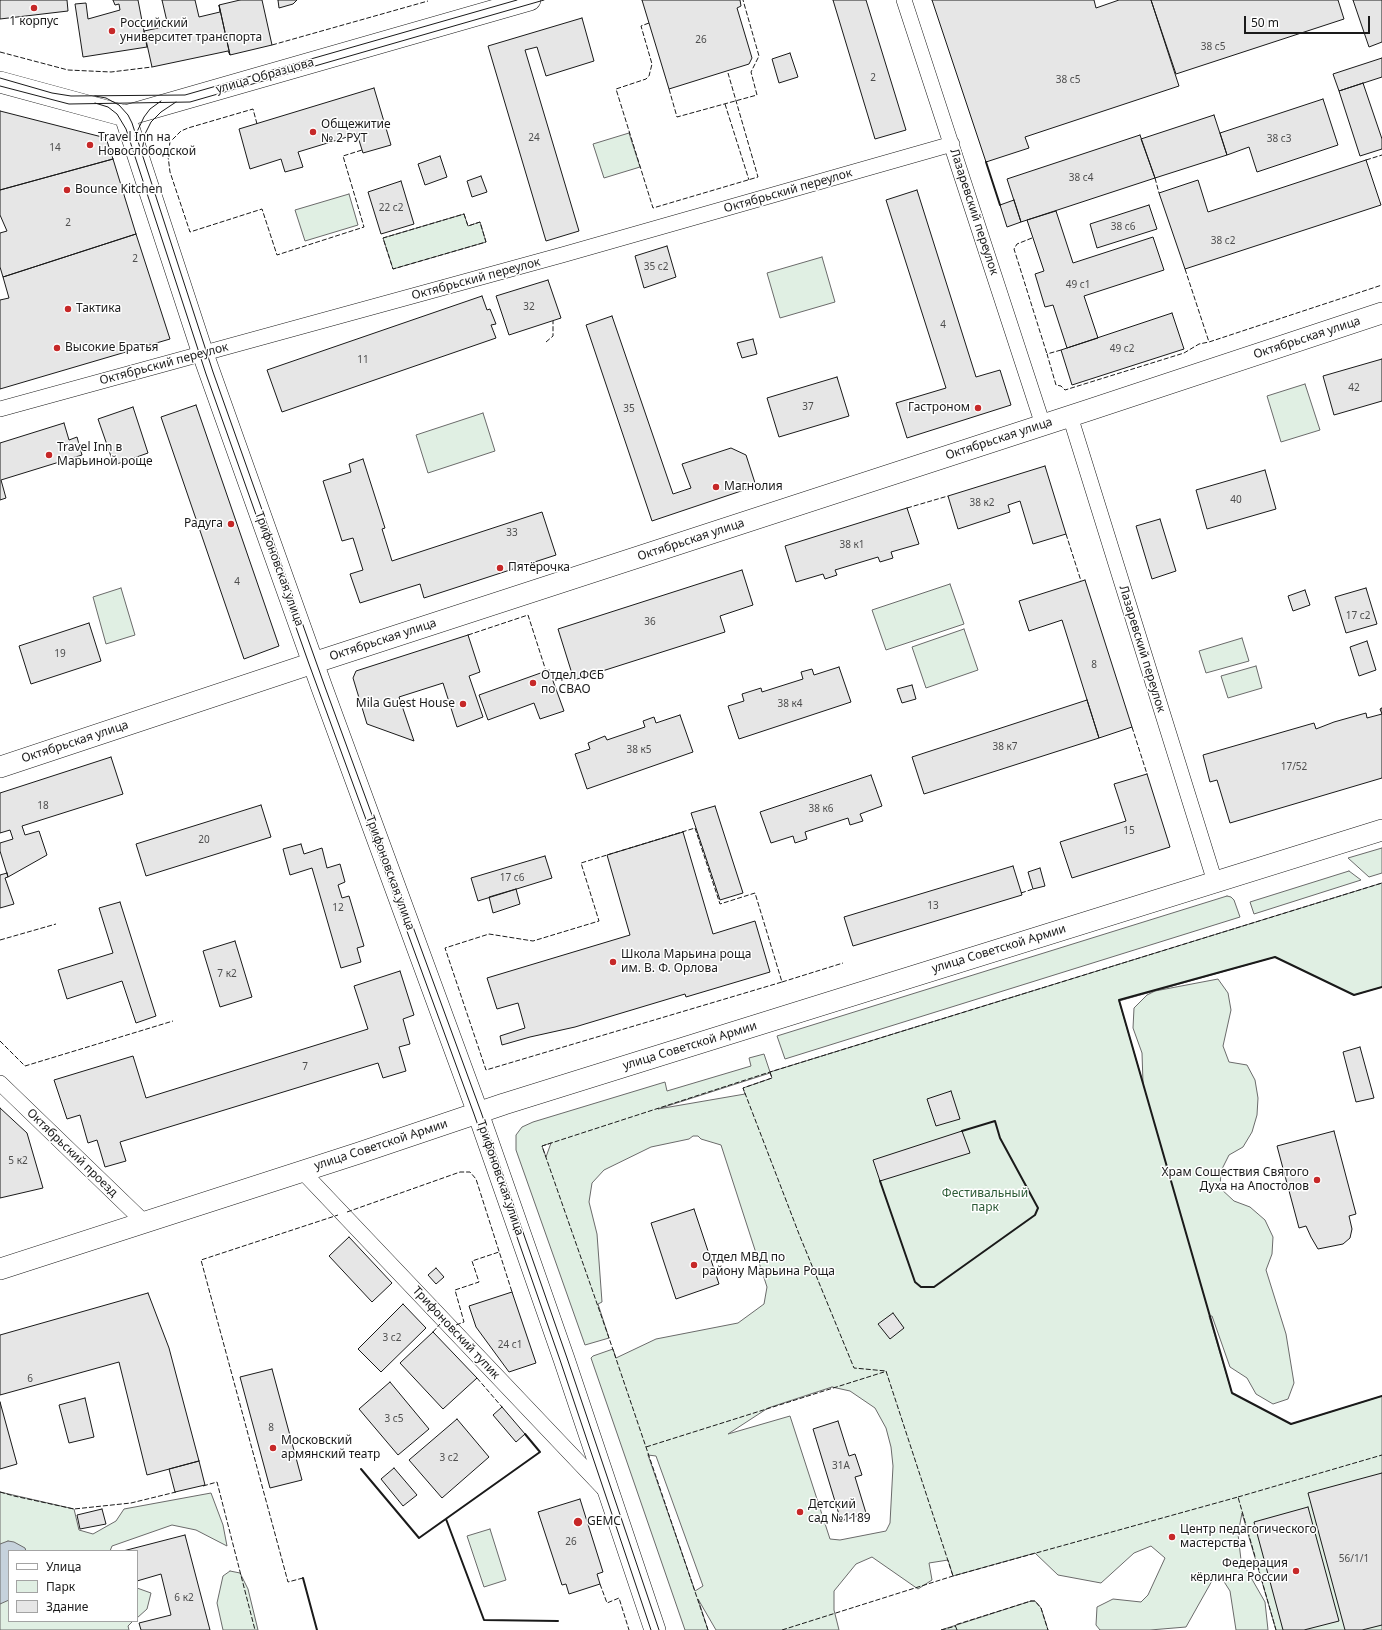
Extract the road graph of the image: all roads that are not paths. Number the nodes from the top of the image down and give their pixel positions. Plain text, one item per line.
1 (530, 0) edge
2 (904, 0) edge
3 (0, 82) edge
4 (124, 116) junction
5 (952, 144) junction
6 (1382, 313) edge
7 (203, 354) junction
8 (0, 409) edge
9 (1070, 416) junction
10 (1043, 425) junction
11 (313, 663) junction
12 (0, 767) edge
13 (1382, 830) edge
14 (1215, 882) junction
15 (0, 1083) edge
16 (478, 1113) junction
17 (302, 1171) junction
18 (144, 1222) junction
19 (0, 1269) edge
20 (609, 1495) junction
21 (655, 1630) edge

1 - 4 street, улица Образцова
2 - 5 street, Лазаревский переулок
3 - 4 street
4 - 7 street, Трифоновская улица
5 - 7 street, Октябрьский переулок
5 - 10 street, Лазаревский переулок
6 - 9 street, Октябрьская улица
7 - 8 street, Октябрьский переулок
7 - 11 street, Трифоновская улица
9 - 10 street, Октябрьская улица
9 - 14 street, Лазаревский переулок
10 - 11 street, Октябрьская улица
11 - 12 street, Октябрьская улица
11 - 16 street, Трифоновская улица
13 - 14 street, улица Советской Армии
14 - 16 street, улица Советской Армии
15 - 18 street, Октябрьский проезд
16 - 17 street, улица Советской Армии
16 - 20 street, Трифоновская улица
17 - 18 street, улица Советской Армии
17 - 20 street, Трифоновский тупик
18 - 19 street, улица Советской Армии
20 - 21 street, Трифоновская улица

